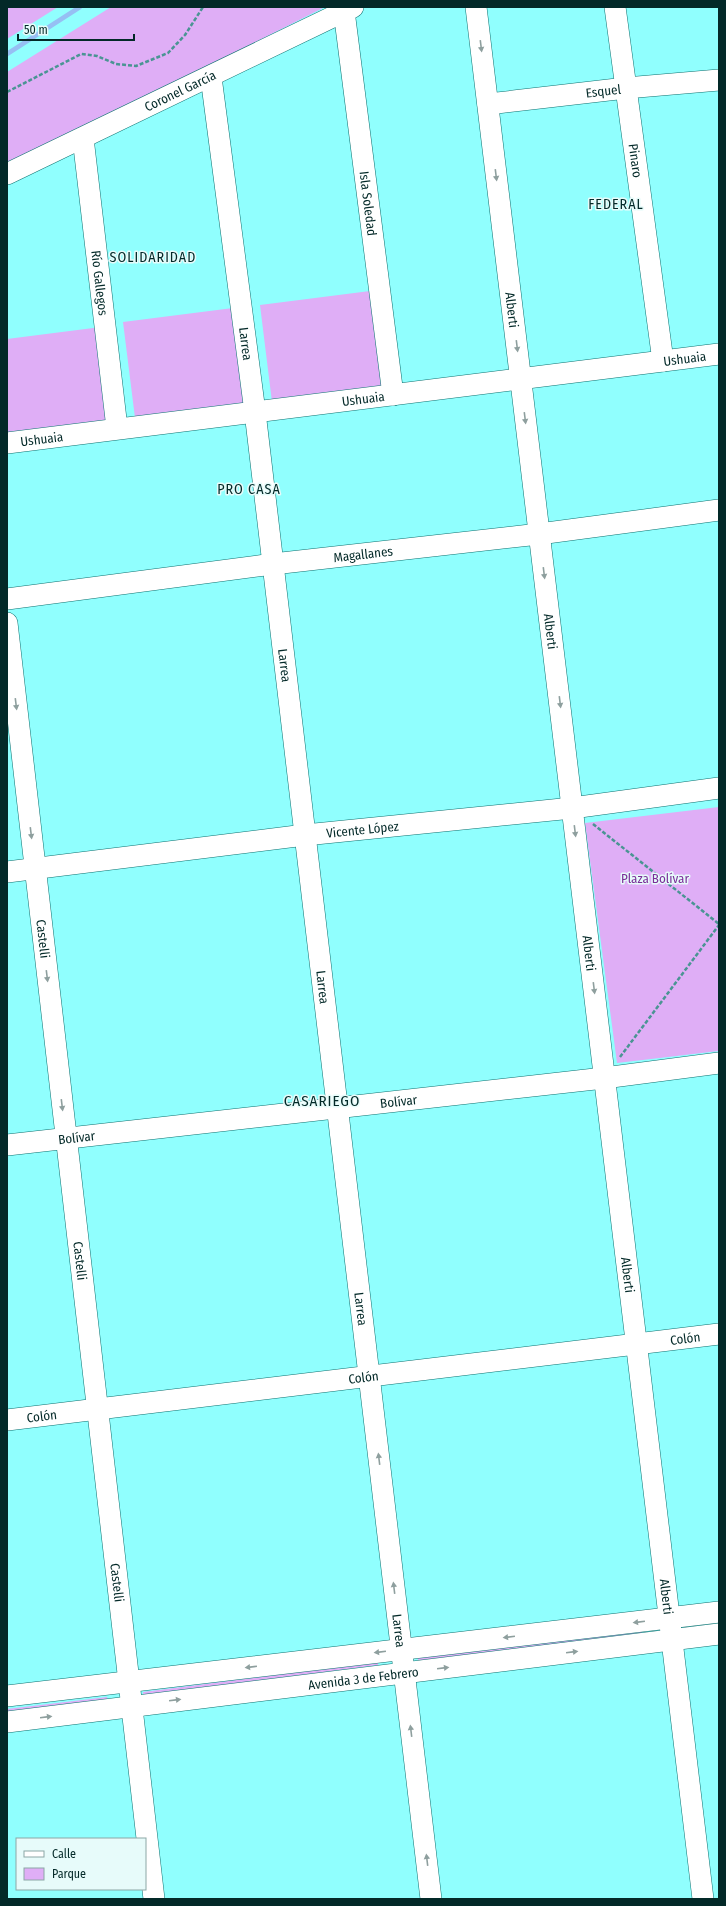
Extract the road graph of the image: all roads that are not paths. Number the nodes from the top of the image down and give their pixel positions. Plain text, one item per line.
1 (476, 7) edge
2 (615, 7) edge
3 (349, 9) edge
4 (211, 77) junction
5 (719, 80) edge
6 (626, 88) junction
7 (488, 104) junction
8 (83, 138) junction
9 (7, 174) edge
10 (719, 354) edge
11 (663, 361) junction
12 (521, 379) junction
13 (393, 395) junction
14 (255, 412) junction
15 (117, 428) junction
16 (7, 443) edge
17 (719, 510) edge
18 (540, 534) junction
19 (273, 564) junction
20 (7, 599) edge
21 (7, 624) edge
22 (719, 788) edge
23 (572, 808) junction
24 (305, 834) junction
25 (35, 868) junction
26 (7, 872) edge
27 (719, 1063) edge
28 (604, 1078) junction
29 (337, 1108) junction
30 (66, 1138) junction
31 (7, 1145) edge
32 (719, 1334) edge
33 (636, 1343) junction
34 (369, 1375) junction
35 (97, 1409) junction
36 (7, 1420) edge
37 (719, 1612) edge
38 (669, 1618) junction
39 (719, 1634) edge
40 (672, 1640) junction
41 (402, 1650) junction
42 (404, 1672) junction
43 (128, 1682) junction
44 (7, 1696) edge
45 (131, 1706) junction
46 (7, 1722) edge
47 (154, 1899) edge
48 (431, 1899) edge
49 (703, 1899) edge

1 -> 7 street, Alberti
2 - 6 street, Pinaro
3 - 4 street, Coronel García
3 - 13 street, Isla Soledad
4 - 8 street, Coronel García
4 - 14 street, Larrea
5 - 6 street, Esquel
6 - 7 street, Esquel
6 - 11 street, Pinaro
7 -> 12 street, Alberti
8 - 9 street, Coronel García
8 - 15 street, Río Gallegos
10 - 11 street, Ushuaia
11 - 12 street, Ushuaia
12 - 13 street, Ushuaia
12 -> 18 street, Alberti
13 - 14 street, Ushuaia
14 - 15 street, Ushuaia
14 - 19 street, Larrea
15 - 16 street, Ushuaia
17 - 18 street, Magallanes
18 - 19 street, Magallanes
18 -> 23 street, Alberti
19 - 20 street, Magallanes
19 - 24 street, Larrea
21 -> 25 street, Castelli
22 - 23 street, Vicente López
23 - 24 street, Vicente López
23 -> 28 street, Alberti
24 - 25 street, Vicente López
24 - 29 street, Larrea
25 - 26 street, Vicente López
25 -> 30 street, Castelli
27 - 28 street, Bolívar
28 - 29 street, Bolívar
28 - 33 street, Alberti
29 - 30 street, Bolívar
29 - 34 street, Larrea
30 - 31 street, Bolívar
30 - 35 street, Castelli
32 - 33 street, Colón
33 - 34 street, Colón
33 - 38 street, Alberti
34 - 35 street, Colón
41 -> 34 street, Larrea
35 - 36 street, Colón
35 - 43 street, Castelli
37 - 38 street, Avenida 3 de Febrero
38 - 40 street, Alberti
38 -> 41 street, Avenida 3 de Febrero
39 - 40 street, Avenida 3 de Febrero
42 -> 40 street, Avenida 3 de Febrero
40 - 49 street, Alberti
41 - 42 street, Larrea
41 -> 43 street, Avenida 3 de Febrero
45 -> 42 street, Avenida 3 de Febrero
48 -> 42 street, Larrea
43 - 44 street, Avenida 3 de Febrero
43 - 45 street, Castelli
46 -> 45 street, Avenida 3 de Febrero
45 - 47 street, Castelli

